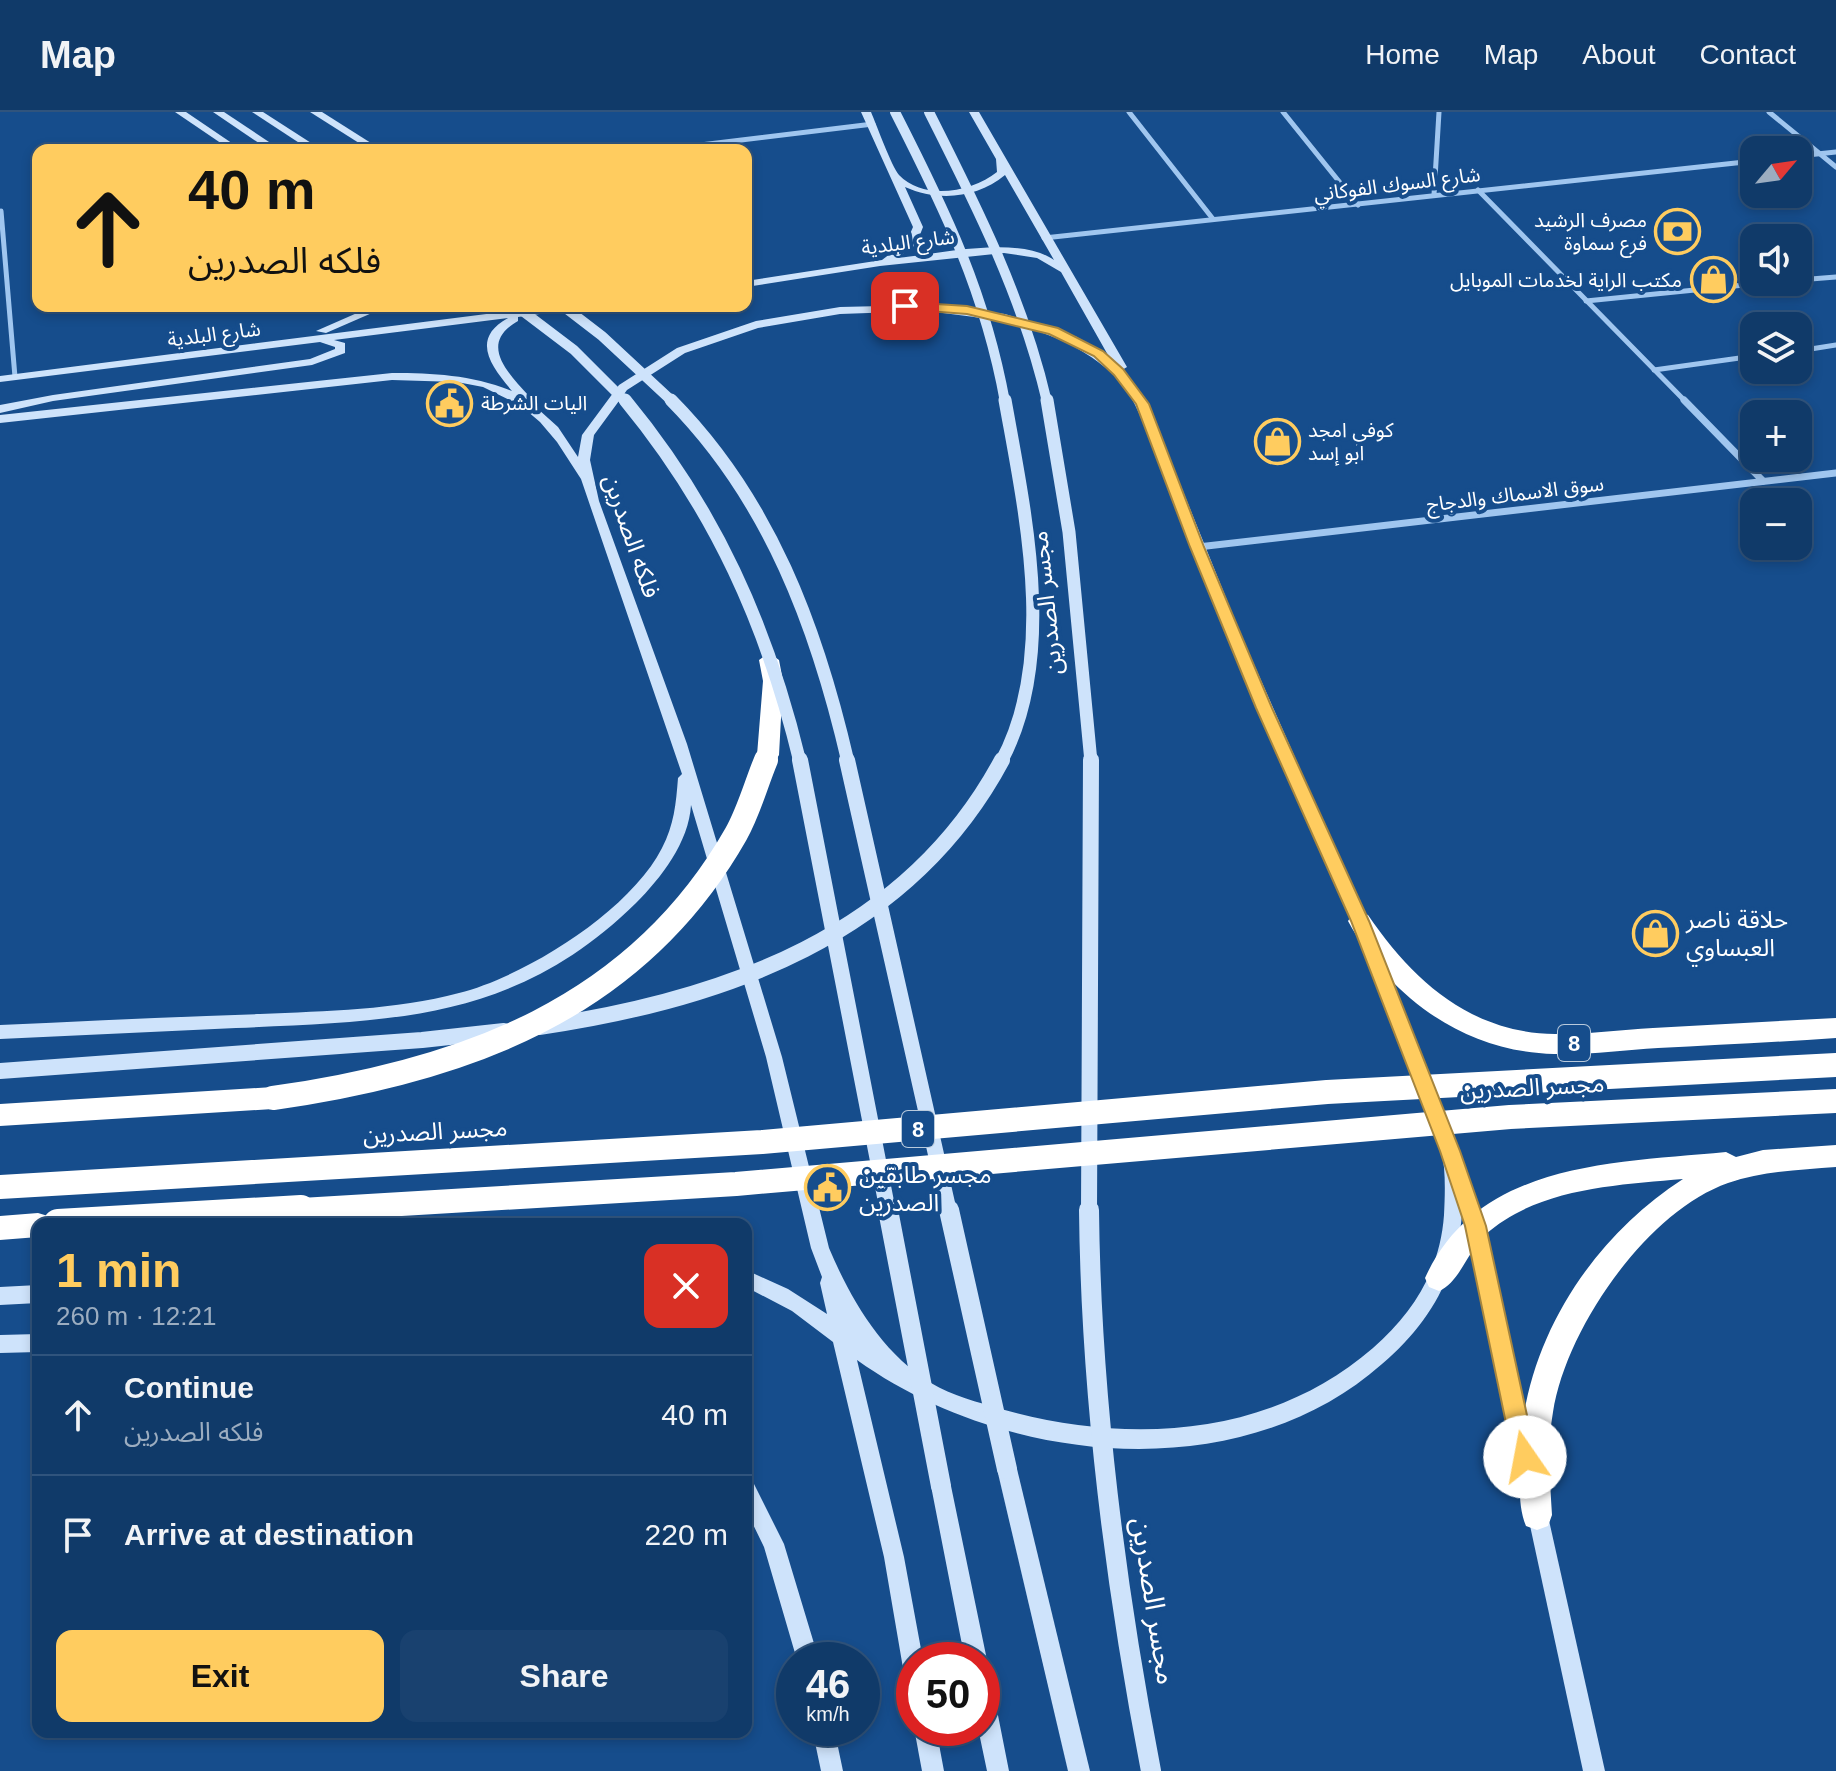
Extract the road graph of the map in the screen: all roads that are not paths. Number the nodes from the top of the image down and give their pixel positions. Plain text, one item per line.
1 (180, 112) edge
2 (218, 112) edge
3 (257, 112) edge
4 (315, 112) edge
5 (866, 112) edge
6 (895, 112) edge
7 (929, 112) edge
8 (974, 112) edge
9 (1129, 112) edge
10 (1283, 112) edge
11 (1439, 112) edge
12 (1769, 112) edge
13 (873, 124) junction
14 (228, 144) edge
15 (267, 144) edge
16 (308, 144) edge
17 (367, 144) edge
18 (708, 144) edge
19 (1836, 152) edge
20 (998, 154) junction
21 (1819, 154) junction
22 (1812, 155) edge
23 (1740, 162) edge
24 (1836, 167) edge
25 (894, 170) junction
26 (1478, 190) junction
27 (1434, 195) junction
28 (1358, 205) junction
29 (1, 211) edge
30 (1213, 219) junction
31 (1044, 238) junction
32 (2, 242) edge
33 (880, 263) junction
34 (1066, 276) junction
35 (1836, 277) edge
36 (1812, 279) edge
37 (752, 283) edge
38 (1740, 285) edge
39 (1586, 301) junction
40 (374, 312) edge
41 (524, 312) edge
42 (524, 312) edge
43 (543, 312) edge
44 (568, 312) edge
45 (300, 342) junction
46 (1836, 345) edge
47 (254, 347) junction
48 (1812, 349) edge
49 (1740, 358) edge
50 (1654, 370) junction
51 (15, 377) junction
52 (0, 379) edge
53 (1143, 404) junction
54 (0, 409) edge
55 (0, 419) edge
56 (544, 419) junction
57 (1836, 473) edge
58 (1763, 481) junction
59 (593, 501) junction
60 (1197, 547) junction
61 (763, 631) junction
62 (680, 744) junction
63 (1360, 921) junction
64 (1836, 1028) edge
65 (0, 1032) edge
66 (1836, 1065) edge
67 (0, 1071) edge
68 (1836, 1101) edge
69 (0, 1115) edge
70 (1450, 1151) junction
71 (1836, 1156) edge
72 (1776, 1160) junction
73 (0, 1187) edge
74 (160, 1218) edge
75 (32, 1225) edge
76 (1475, 1226) junction
77 (0, 1228) edge
78 (820, 1248) junction
79 (1439, 1278) junction
80 (752, 1281) edge
81 (32, 1294) edge
82 (0, 1296) edge
83 (841, 1336) junction
84 (32, 1343) edge
85 (0, 1344) edge
86 (924, 1390) junction
87 (752, 1501) edge
88 (1537, 1515) junction
89 (803, 1642) edge
90 (909, 1642) edge
91 (973, 1642) edge
92 (827, 1746) edge
93 (928, 1746) edge
94 (993, 1746) edge
95 (832, 1771) edge
96 (933, 1771) edge
97 (998, 1771) edge
98 (1079, 1771) edge
99 (1151, 1771) edge
100 (1594, 1771) edge

1 - 14 main road
2 - 15 main road
3 - 16 main road
4 - 17 main road
5 - 13 main road
6 - 67 main road, مجسر الصدرين, bridge
7 - 99 main road, مجسر الصدرين, bridge
8 - 20 main road
9 - 30 street
10 - 28 street
11 - 27 street
12 - 21 street
13 - 18 street
13 - 25 main road
19 - 21 street
20 - 25 main road
20 - 31 main road
21 - 22 street
21 - 24 street
23 - 26 street, شارع السوك الفوكاني
25 - 33 main road
26 - 27 street, شارع السوك الفوكاني
26 - 39 street
27 - 28 street, شارع السوك الفوكاني
28 - 30 street, شارع السوك الفوكاني
29 - 32 street
30 - 31 street, شارع السوك الفوكاني
31 - 34 main road
32 - 51 street
33 - 34 main road, شارع البلدية
33 - 37 main road, شارع البلدية
34 - 53 main road
35 - 36 street
38 - 39 street
39 - 50 street
40 - 47 main road
41 - 61 main road, bridge
42 - 45 main road, شارع البلدية
43 - 56 main road
44 - 98 main road, bridge
45 - 47 main road, شارع البلدية
45 - 54 main road
46 - 48 street
47 - 51 main road, شارع البلدية
49 - 50 street
50 - 58 street
51 - 52 main road, شارع البلدية
53 - 59 main road, فلكه الصدرين
53 - 60 main road, فلكه الصدرين
55 - 56 main road
56 - 59 main road
57 - 58 street, سوق الاسماك والدجاج
58 - 60 street, سوق الاسماك والدجاج
59 - 62 main road, فلكه الصدرين
60 - 63 main road, فلكه الصدرين
61 - 69 highway, bridge
61 - 91 main road, bridge
62 - 65 main road
62 - 78 main road, فلكه الصدرين
63 - 64 highway, 8
63 - 70 main road, فلكه الصدرين
66 - 73 highway, مجسر الصدرين / 8, bridge
68 - 74 highway, مجسر الصدرين / 8, bridge
70 - 76 main road
70 - 79 main road, فلكه الصدرين
71 - 72 highway
72 - 76 highway
72 - 88 highway
75 - 77 highway
76 - 79 highway
76 - 88 main road
78 - 83 main road
78 - 86 main road, فلكه الصدرين
79 - 86 main road, فلكه الصدرين
80 - 83 main road
81 - 82 main road
83 - 86 main road
83 - 90 main road
84 - 85 main road
87 - 89 main road
88 - 100 main road
92 - 95 main road
93 - 96 main road
94 - 97 main road

